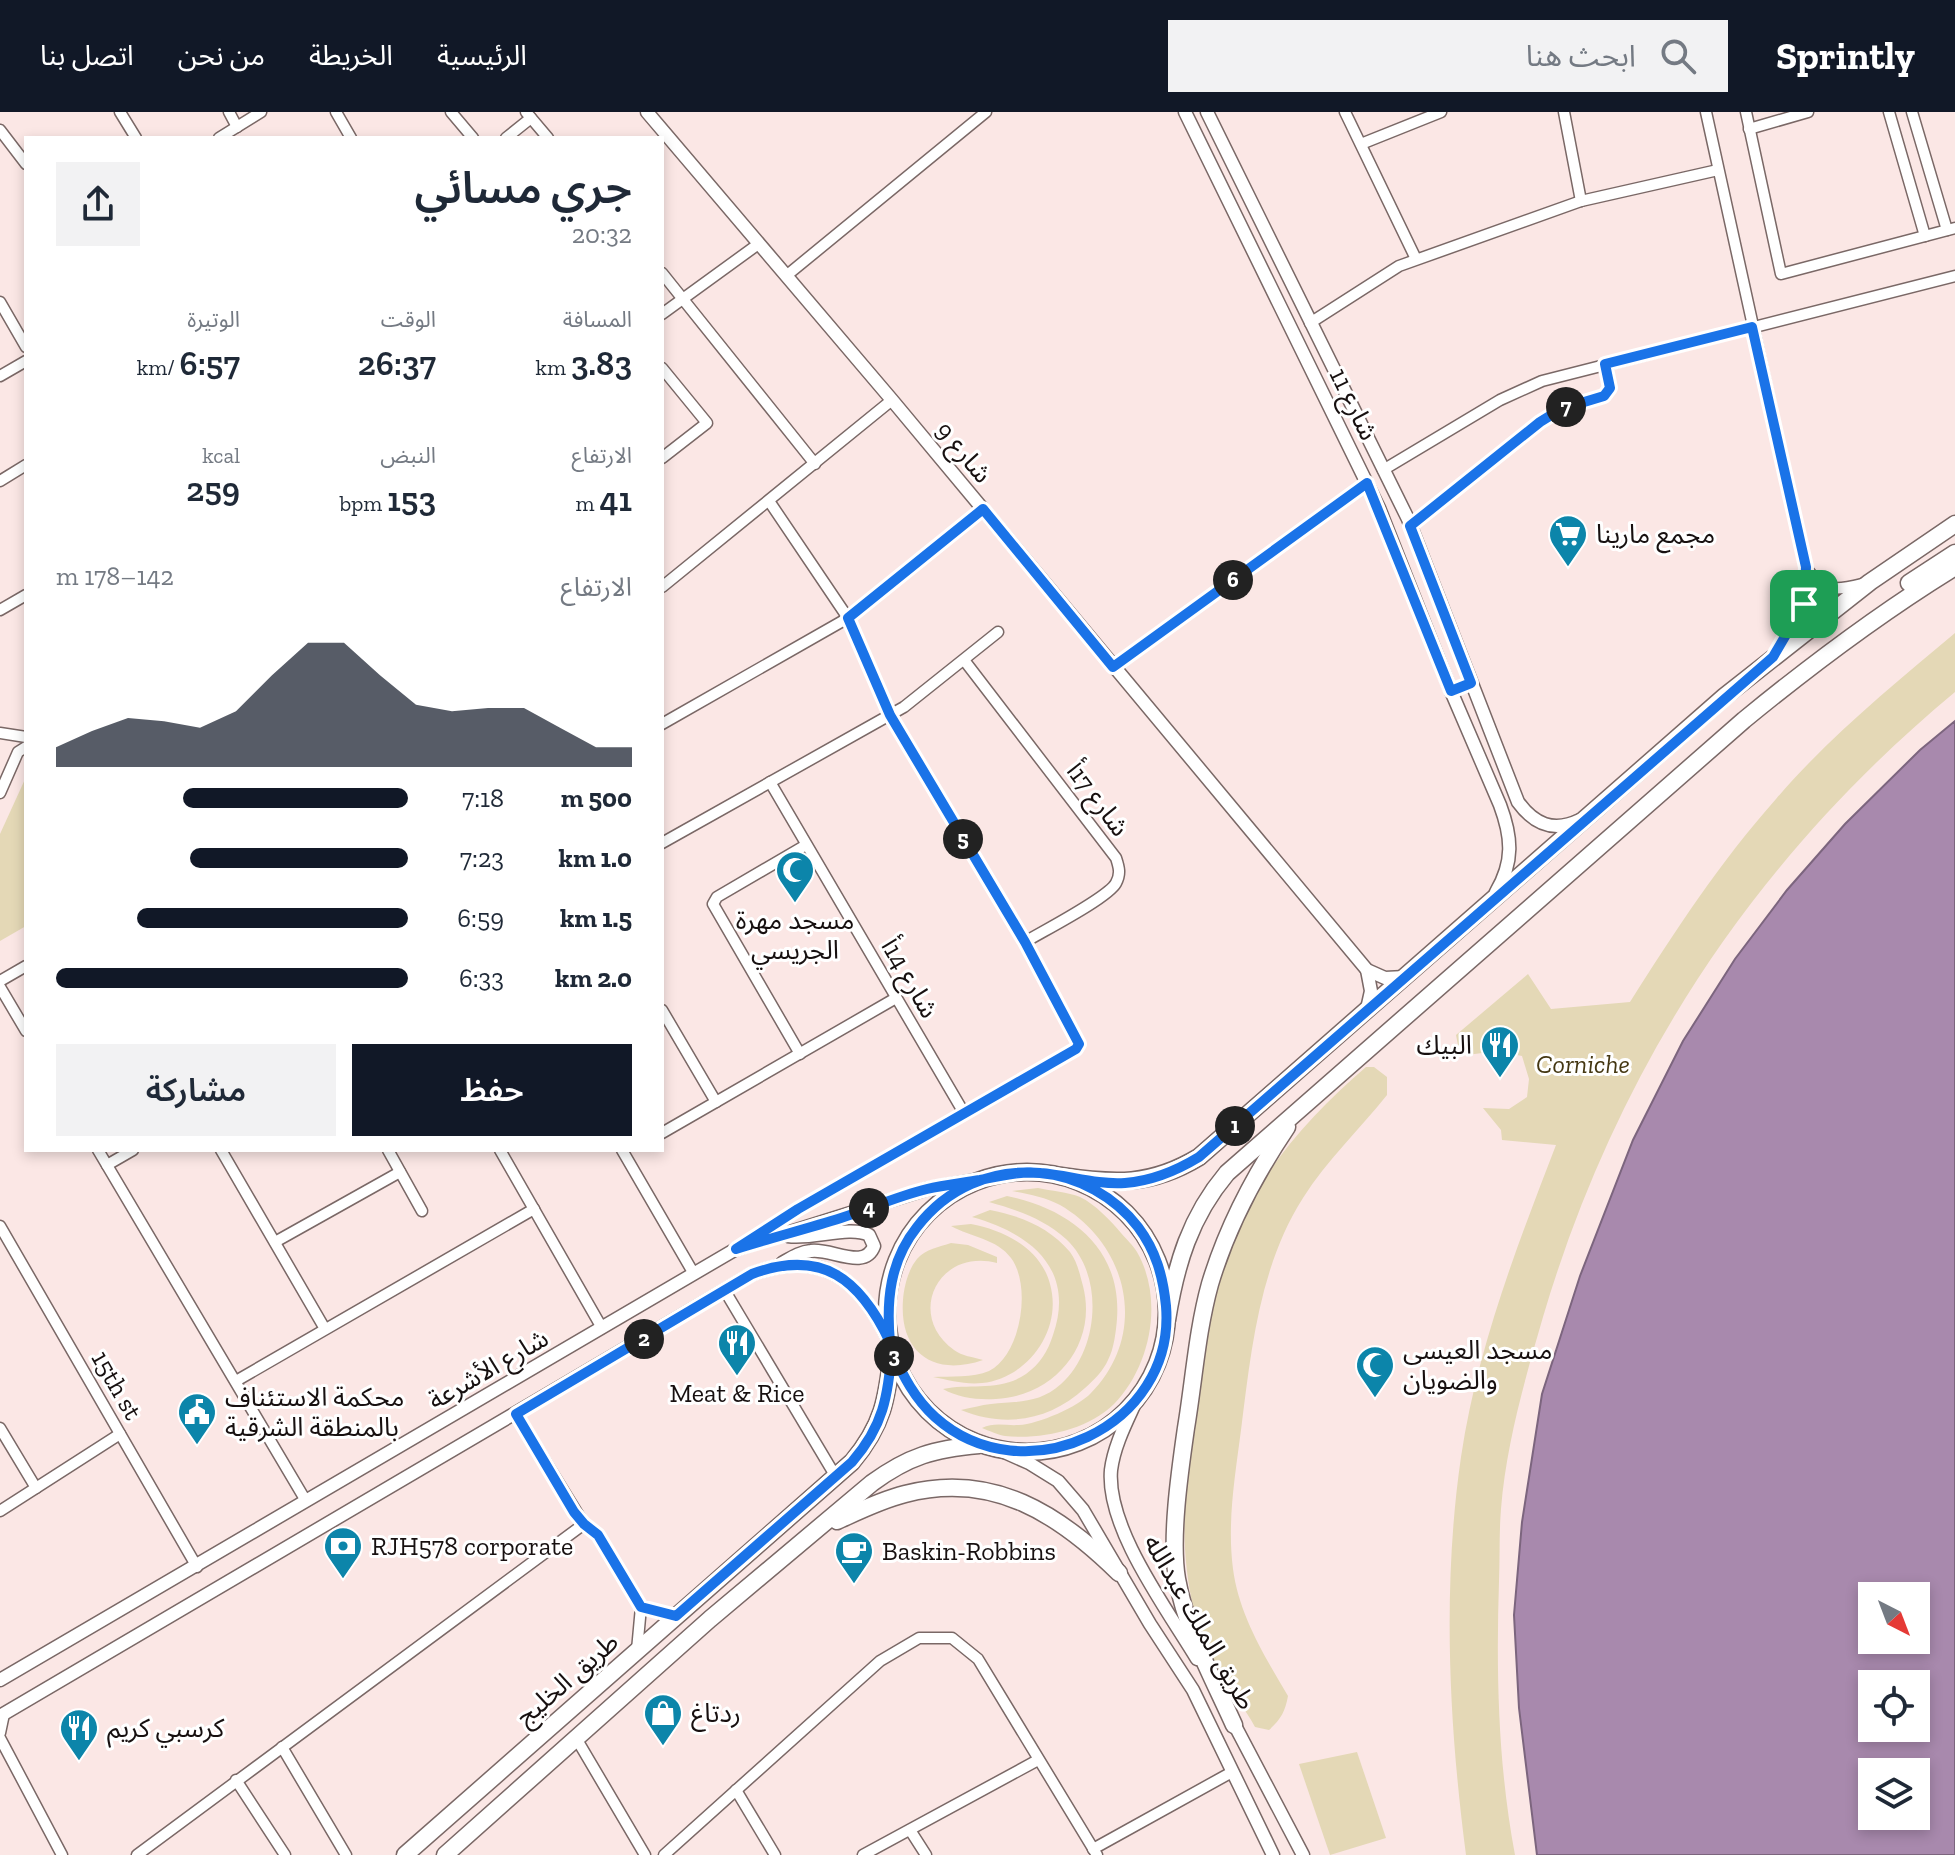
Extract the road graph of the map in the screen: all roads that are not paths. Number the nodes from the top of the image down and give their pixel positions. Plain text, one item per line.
1 (120, 112) edge
2 (229, 112) edge
3 (261, 112) edge
4 (336, 112) edge
5 (451, 112) edge
6 (647, 112) edge
7 (986, 112) edge
8 (1185, 112) edge
9 (1207, 112) edge
10 (1345, 112) edge
11 (1441, 112) edge
12 (1564, 112) edge
13 (1706, 112) edge
14 (1746, 112) edge
15 (1808, 112) edge
16 (1889, 112) edge
17 (1912, 112) edge
18 (528, 115) edge
19 (237, 127) junction
20 (1749, 129) junction
21 (0, 130) edge
22 (135, 136) edge
23 (222, 136) edge
24 (350, 136) edge
25 (471, 136) edge
26 (508, 136) edge
27 (546, 136) edge
28 (1361, 144) junction
29 (24, 161) edge
30 (1718, 170) junction
31 (1581, 201) junction
32 (1951, 229) edge
33 (1925, 236) junction
34 (757, 245) junction
35 (1416, 259) junction
36 (664, 275) edge
37 (786, 276) junction
38 (1955, 276) edge
39 (683, 298) junction
40 (0, 302) edge
41 (664, 312) edge
42 (1310, 323) junction
43 (1752, 327) junction
44 (24, 344) edge
45 (24, 362) edge
46 (1605, 364) junction
47 (664, 370) edge
48 (0, 376) edge
49 (892, 400) junction
50 (664, 456) edge
51 (815, 464) junction
52 (24, 466) edge
53 (1383, 470) junction
54 (0, 481) edge
55 (1367, 483) junction
56 (769, 501) junction
57 (983, 509) junction
58 (1955, 524) edge
59 (1410, 526) junction
60 (1955, 536) edge
61 (1955, 553) edge
62 (1905, 560) junction
63 (1806, 567) junction
64 (1955, 567) edge
65 (1870, 582) junction
66 (664, 585) edge
67 (24, 596) edge
68 (0, 609) edge
69 (848, 618) junction
70 (998, 632) dead end
71 (1773, 657) junction
72 (964, 660) junction
73 (1809, 666) junction
74 (1113, 667) junction
75 (1471, 683) junction
76 (1451, 691) junction
77 (890, 715) junction
78 (664, 723) edge
79 (0, 733) edge
80 (24, 737) edge
81 (24, 748) edge
82 (770, 782) junction
83 (0, 793) edge
84 (1590, 815) junction
85 (664, 842) edge
86 (806, 845) junction
87 (1489, 903) junction
88 (1025, 942) junction
89 (24, 967) edge
90 (1367, 970) junction
91 (1405, 977) junction
92 (0, 981) edge
93 (0, 987) edge
94 (896, 998) junction
95 (1365, 1012) junction
96 (664, 1013) edge
97 (24, 1028) edge
98 (800, 1054) junction
99 (1308, 1101) junction
100 (716, 1102) junction
101 (964, 1113) junction
102 (664, 1132) edge
103 (99, 1152) edge
104 (130, 1152) edge
105 (222, 1152) edge
106 (389, 1152) edge
107 (501, 1152) edge
108 (626, 1152) edge
109 (107, 1165) junction
110 (400, 1172) junction
111 (1061, 1176) junction
112 (982, 1179) junction
113 (534, 1209) junction
114 (422, 1211) dead end
115 (0, 1226) edge
116 (781, 1235) junction
117 (275, 1242) junction
118 (736, 1249) junction
119 (779, 1264) junction
120 (694, 1274) junction
121 (725, 1291) junction
122 (1167, 1320) junction
123 (602, 1328) junction
124 (325, 1329) junction
125 (891, 1347) junction
126 (236, 1381) junction
127 (1136, 1401) junction
128 (516, 1414) junction
129 (0, 1428) edge
130 (120, 1434) junction
131 (988, 1446) junction
132 (836, 1477) junction
133 (36, 1488) junction
134 (306, 1501) junction
135 (0, 1511) edge
136 (584, 1524) junction
137 (820, 1528) junction
138 (197, 1567) junction
139 (1119, 1573) junction
140 (641, 1607) junction
141 (676, 1616) junction
142 (637, 1650) junction
143 (0, 1680) edge
144 (2, 1715) edge
145 (1234, 1725) junction
146 (0, 1736) edge
147 (576, 1738) junction
148 (282, 1747) junction
149 (1038, 1760) junction
150 (1232, 1772) junction
151 (236, 1780) junction
152 (736, 1790) junction
153 (910, 1830) junction
154 (1095, 1852) edge
155 (62, 1855) edge
156 (137, 1855) edge
157 (285, 1855) edge
158 (346, 1855) edge
159 (405, 1855) edge
160 (445, 1855) edge
161 (645, 1855) edge
162 (664, 1855) edge
163 (775, 1855) edge
164 (863, 1855) edge
165 (926, 1855) edge
166 (1273, 1855) edge
167 (1303, 1855) edge

1 - 22 street
2 - 19 street
3 - 19 street
4 - 24 street
5 - 25 street
6 - 34 street, شارع 9
7 - 37 street
8 - 55 street, شارع 11
9 - 42 street, شارع 11
10 - 28 street
11 - 28 street
12 - 31 street
13 - 30 street
14 - 20 street
15 - 20 street
16 - 33 street
17 - 32 street
18 - 26 street
18 - 27 street
19 - 23 street
20 - 33 street
21 - 29 street
28 - 35 street
30 - 31 street
30 - 43 street
31 - 35 street
32 - 33 street
34 - 37 street, شارع 9
34 - 39 street
35 - 42 street
36 - 39 street
37 - 49 street, شارع 9
38 - 43 street
39 - 41 street
39 - 51 street
40 - 44 street
42 - 53 street, شارع 11
43 - 46 street
43 - 63 street
45 - 48 street
46 - 53 street
46 - 59 street
47 - 50 street
49 - 51 street
49 - 57 street, شارع 9
51 - 56 street
52 - 54 street
53 - 59 street, شارع 11
55 - 74 street
55 - 76 street, شارع 11
56 - 66 street
56 - 69 street
57 - 69 street
57 - 74 street, شارع 9
58 - 62 main road
59 - 75 street, شارع 11
60 - 62 main road
61 - 73 main road
62 - 65 main road
63 - 65 street
63 - 71 street
64 - 73 main road
65 - 71 main road
67 - 68 street
69 - 77 street
69 - 78 street
70 - 72 street
71 - 84 main road
72 - 77 street
72 - 88 street, شارع 17أ
73 - 99 main road
74 - 90 street, شارع 9
75 - 76 street
75 - 84 street, شارع 11
76 - 87 street, شارع 11
77 - 82 street
77 - 88 street
79 - 80 street
81 - 83 street
82 - 85 street
82 - 86 street, شارع 14أ
84 - 87 main road
86 - 94 street, شارع 14أ
86 - 98 street
87 - 91 main road
88 - 101 street
89 - 92 street
90 - 91 street
90 - 95 street
91 - 95 main road
93 - 97 street
94 - 98 street
94 - 101 street, شارع 14أ
95 - 111 main road
96 - 100 street
98 - 100 street
99 - 122 main road
99 - 145 main road
100 - 102 street
101 - 118 street
103 - 109 street
104 - 109 street
105 - 117 street
106 - 110 street
107 - 113 street
108 - 120 street
109 - 126 street
110 - 114 street
110 - 117 street
111 - 112 main road
111 - 122 main road
112 - 116 street, شارع الأشرعة
112 - 125 main road
113 - 123 street
113 - 124 street
115 - 130 street, 15th st
116 - 118 street, شارع الأشرعة
116 - 119 street, شارع الأشرعة
117 - 124 street
118 - 120 street, شارع الأشرعة
119 - 121 street, شارع الأشرعة
119 - 125 street
120 - 123 street, شارع الأشرعة
121 - 128 street, شارع الأشرعة
121 - 132 street
122 - 127 main road
123 - 134 street, شارع الأشرعة
124 - 126 street
125 - 131 main road
125 - 132 main road, طريق الخليج
126 - 134 street
127 - 131 main road
127 - 145 street, طريق الملك عبدالله
128 - 136 street
128 - 144 street, شارع الأشرعة
129 - 133 street
130 - 133 street
130 - 138 street, 15th st
131 - 137 main road, طريق الخليج
131 - 139 street, طريق الملك عبدالله
132 - 141 main road, طريق الخليج
133 - 135 street
134 - 138 street, شارع الأشرعة
136 - 140 street
136 - 148 street
137 - 139 main road
137 - 147 main road, طريق الخليج
138 - 143 street, شارع الأشرعة
139 - 150 street, طريق الملك عبدالله
140 - 141 street
140 - 142 street
141 - 142 main road, طريق الخليج
142 - 159 main road, طريق الخليج
144 - 146 street
145 - 167 street, طريق الملك عبدالله
146 - 155 street
147 - 160 main road, طريق الخليج
147 - 161 street
148 - 151 street
148 - 158 street
149 - 152 street
149 - 153 street
149 - 154 street
150 - 154 street
150 - 166 street, طريق الملك عبدالله
151 - 156 street
151 - 157 street
152 - 162 street
152 - 163 street
153 - 164 street
153 - 165 street

